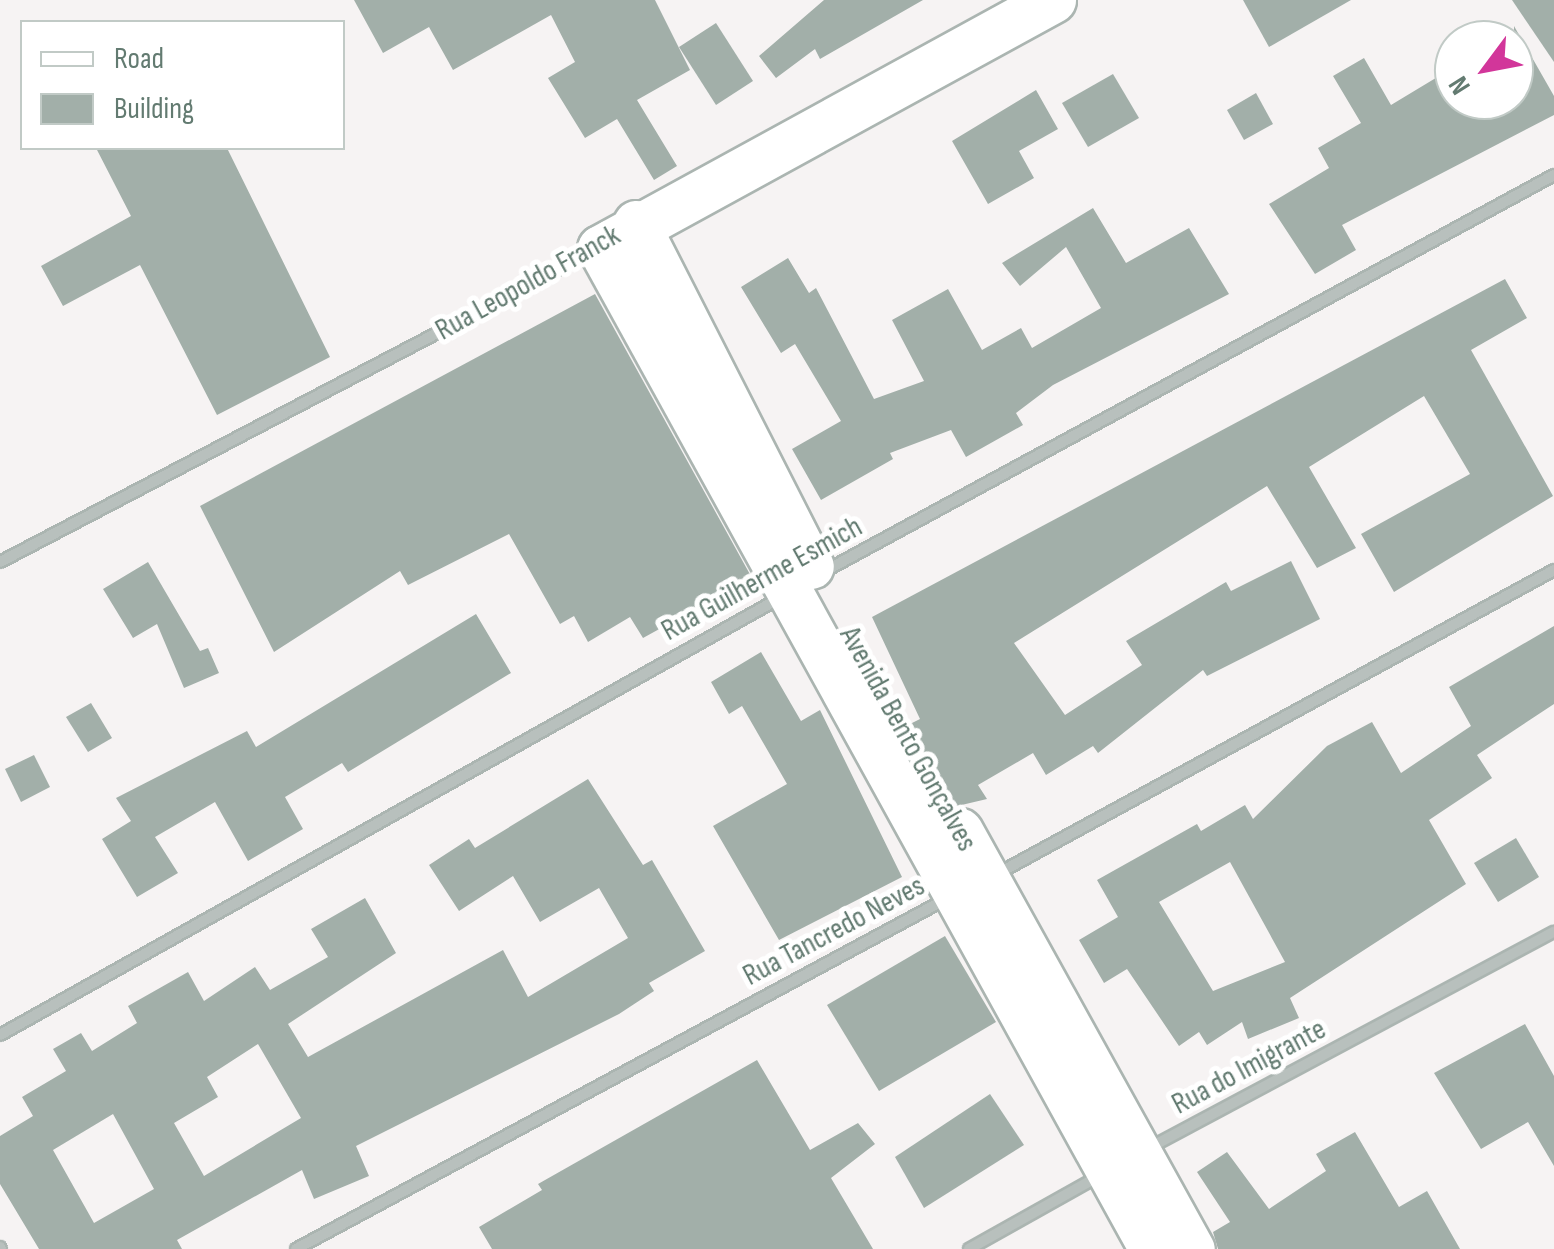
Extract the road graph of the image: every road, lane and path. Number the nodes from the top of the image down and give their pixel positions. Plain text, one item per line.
1 (1052, 0) edge
2 (1554, 175) edge
3 (618, 235) junction
4 (0, 562) edge
5 (1554, 570) edge
6 (804, 584) junction
7 (972, 886) junction
8 (1554, 932) edge
9 (0, 1035) edge
10 (1124, 1162) junction
11 (296, 1249) edge
12 (968, 1249) edge
13 (1152, 1249) edge
14 (1192, 1249) edge

1 - 3 main road, Rua Leopoldo Franck
2 - 6 street, Rua Guilherme Esmich
3 - 4 street, Rua Leopoldo Franck
3 - 6 main road, Avenida Bento Gonçalves
5 - 7 street, Rua Tancredo Neves
6 - 7 main road, Avenida Bento Gonçalves
6 - 9 street, Rua Guilherme Esmich
7 - 10 main road, Avenida Bento Gonçalves
7 - 11 street, Rua Tancredo Neves
8 - 10 street, Rua do Imigrante
10 - 12 street, Rua do Imigrante
10 - 13 main road, Avenida Bento Gonçalves
10 - 14 main road, Avenida Bento Gonçalves

